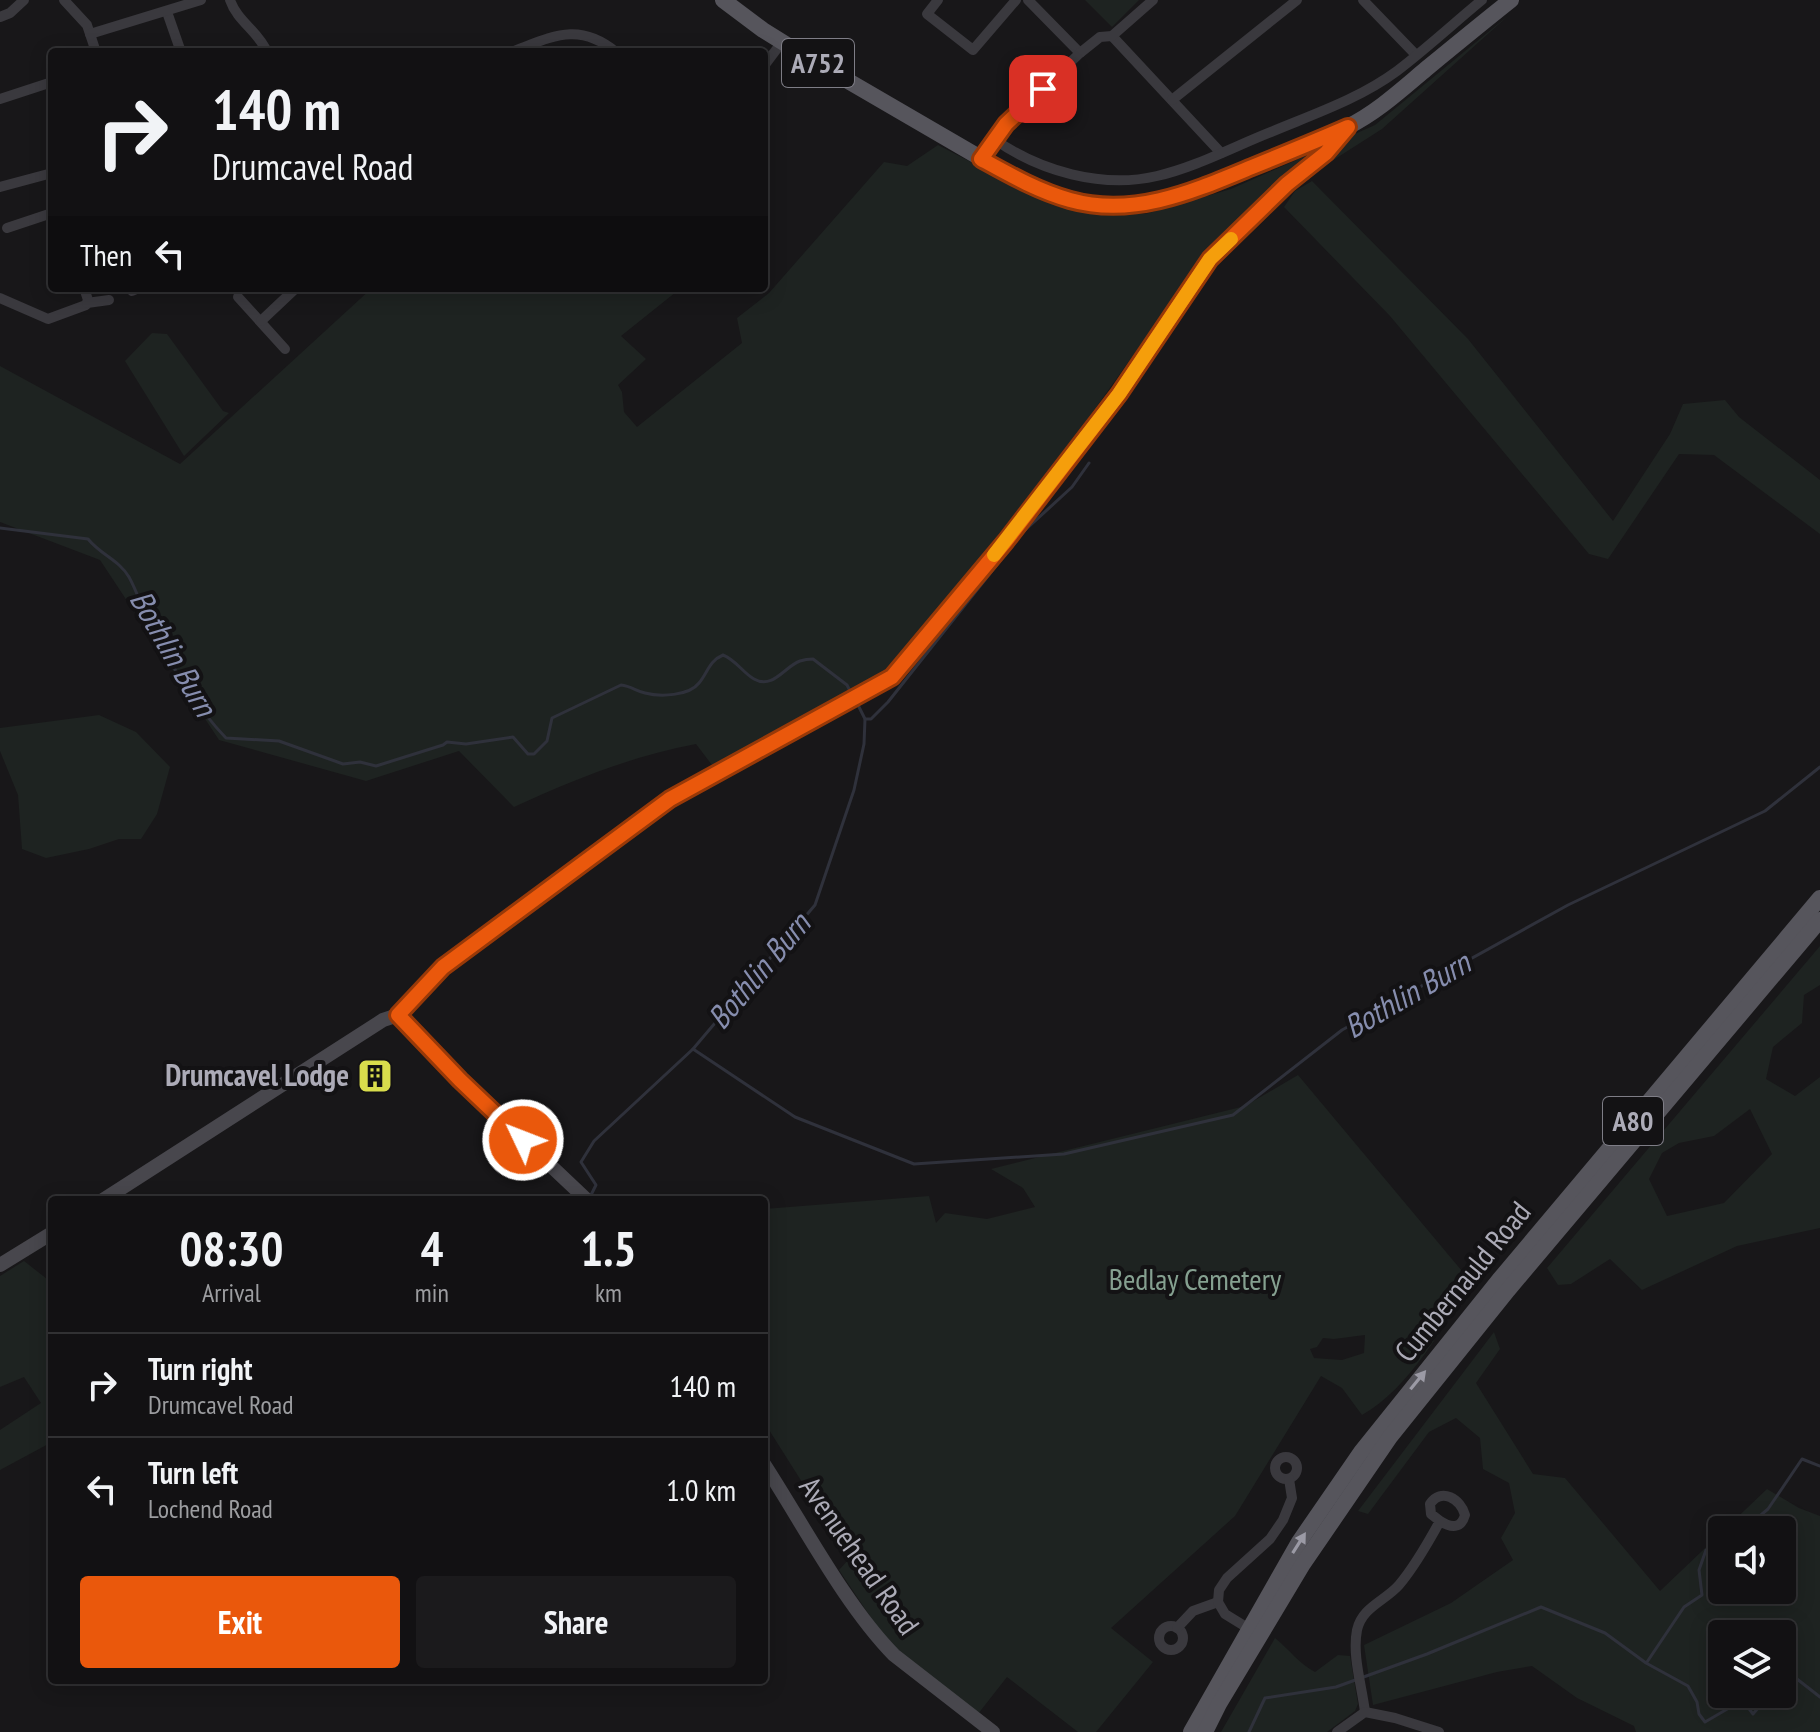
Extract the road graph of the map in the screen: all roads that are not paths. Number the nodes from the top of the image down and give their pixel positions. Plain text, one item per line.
1 (24, 0) edge
2 (64, 0) edge
3 (201, 0) edge
4 (230, 0) edge
5 (723, 0) edge
6 (938, 0) edge
7 (1016, 0) edge
8 (1028, 0) edge
9 (1153, 0) edge
10 (1297, 0) edge
11 (1363, 0) edge
12 (1482, 0) edge
13 (1511, 0) edge
14 (167, 12) junction
15 (0, 17) edge
16 (90, 34) junction
17 (1112, 36) junction
18 (782, 42) junction
19 (1430, 42) junction
20 (95, 48) edge
21 (180, 48) edge
22 (266, 48) edge
23 (524, 48) edge
24 (610, 48) edge
25 (1080, 53) junction
26 (1416, 55) junction
27 (1442, 56) junction
28 (768, 61) edge
29 (1405, 76) junction
30 (48, 83) edge
31 (0, 99) edge
32 (1172, 100) junction
33 (1348, 127) junction
34 (994, 139) junction
35 (1221, 153) junction
36 (981, 159) junction
37 (48, 174) edge
38 (0, 187) edge
39 (48, 214) edge
40 (7, 228) dead end
41 (85, 292) edge
42 (292, 292) edge
43 (238, 297) dead end
44 (0, 298) edge
45 (109, 300) dead end
46 (87, 303) junction
47 (261, 321) junction
48 (285, 349) dead end
49 (1820, 898) edge
50 (1820, 920) edge
51 (398, 1015) junction
52 (109, 1196) edge
53 (583, 1196) edge
54 (48, 1235) edge
55 (0, 1265) edge
56 (1448, 1355) junction
57 (768, 1470) edge
58 (1289, 1479) dead end
59 (1440, 1521) dead end
60 (1218, 1602) junction
61 (1177, 1628) dead end
62 (1254, 1632) junction
63 (1365, 1712) junction
64 (993, 1732) edge
65 (1191, 1732) edge
66 (1205, 1732) edge
67 (1337, 1732) edge
68 (1439, 1732) edge

1 - 15 street
2 - 16 street
3 - 14 street
4 - 22 street
5 - 18 main road, A752
6 - 7 street
8 - 25 street
9 - 17 street
10 - 32 street
11 - 26 street
12 - 19 street
13 - 27 main road, A752
14 - 16 street
14 - 21 street
16 - 20 street
17 - 25 street
17 - 32 street
18 - 28 street
18 - 36 main road, A752
19 - 26 street
19 - 27 street
23 - 24 street
25 - 34 street
26 - 29 street
27 - 29 main road, A752
29 - 33 main road, A752
29 - 35 street
30 - 31 street
32 - 35 street
33 - 36 main road, A752
33 - 51 street
34 - 35 street
34 - 36 street
37 - 38 street
39 - 40 street
41 - 46 street
42 - 47 street
43 - 47 street
44 - 46 street
45 - 46 street
47 - 48 street
49 - 56 main road, Cumbernauld Road / A80
50 - 56 main road, Cumbernauld Road / A80
51 - 52 street
51 - 53 street
54 - 55 street
56 - 62 main road, Cumbernauld Road / A80
57 - 64 street, Avenuehead Road
58 - 60 street
59 - 63 street
60 - 61 street
60 - 62 street
62 - 65 main road, Cumbernauld Road / A80
62 - 66 main road, Cumbernauld Road / A80
63 - 67 street
63 - 68 street

